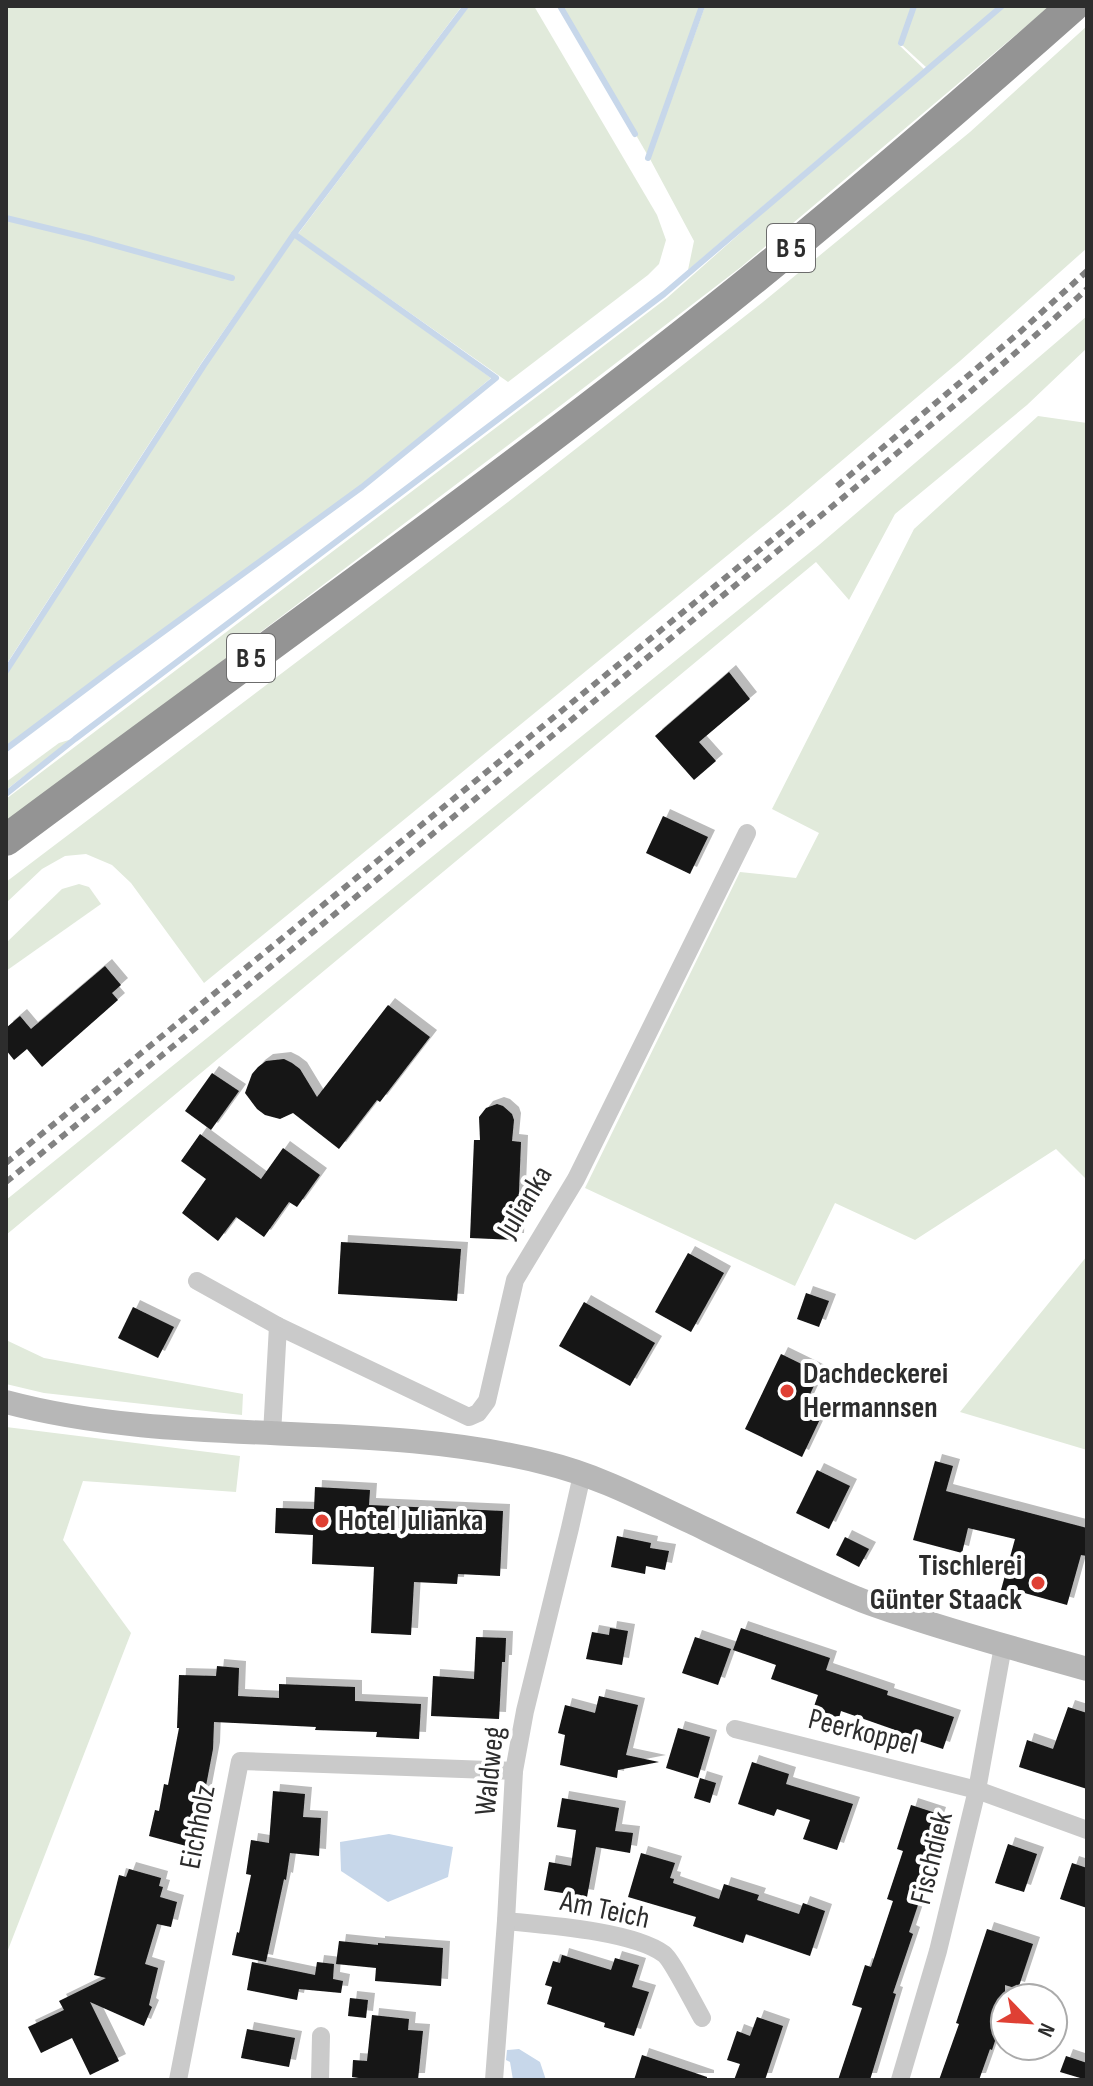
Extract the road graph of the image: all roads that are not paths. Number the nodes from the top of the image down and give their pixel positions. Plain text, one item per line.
1 (1073, 6) edge
2 (747, 833) dead end
3 (6, 840) edge
4 (197, 1281) dead end
5 (278, 1326) junction
6 (6, 1402) edge
7 (272, 1434) junction
8 (582, 1475) junction
9 (1003, 1646) junction
10 (1087, 1669) edge
11 (735, 1729) dead end
12 (514, 1771) junction
13 (977, 1790) junction
14 (1087, 1830) edge
15 (506, 1921) junction
16 (702, 2018) dead end
17 (321, 2036) dead end
18 (178, 2080) edge
19 (320, 2080) edge
20 (494, 2080) edge
21 (900, 2080) edge

1 - 3 highway, B 5
2 - 5 street, Julianka
4 - 5 street, Julianka
5 - 7 street
6 - 7 street
7 - 8 street
8 - 9 street
8 - 12 street, Waldweg
9 - 10 street
9 - 13 street, Fischdiek
11 - 13 street, Peerkoppel
12 - 15 street, Waldweg
12 - 18 street, Eichholz
13 - 14 street, Peerkoppel
13 - 21 street, Fischdiek
15 - 16 street, Am Teich
15 - 20 street, Waldweg
17 - 19 street

